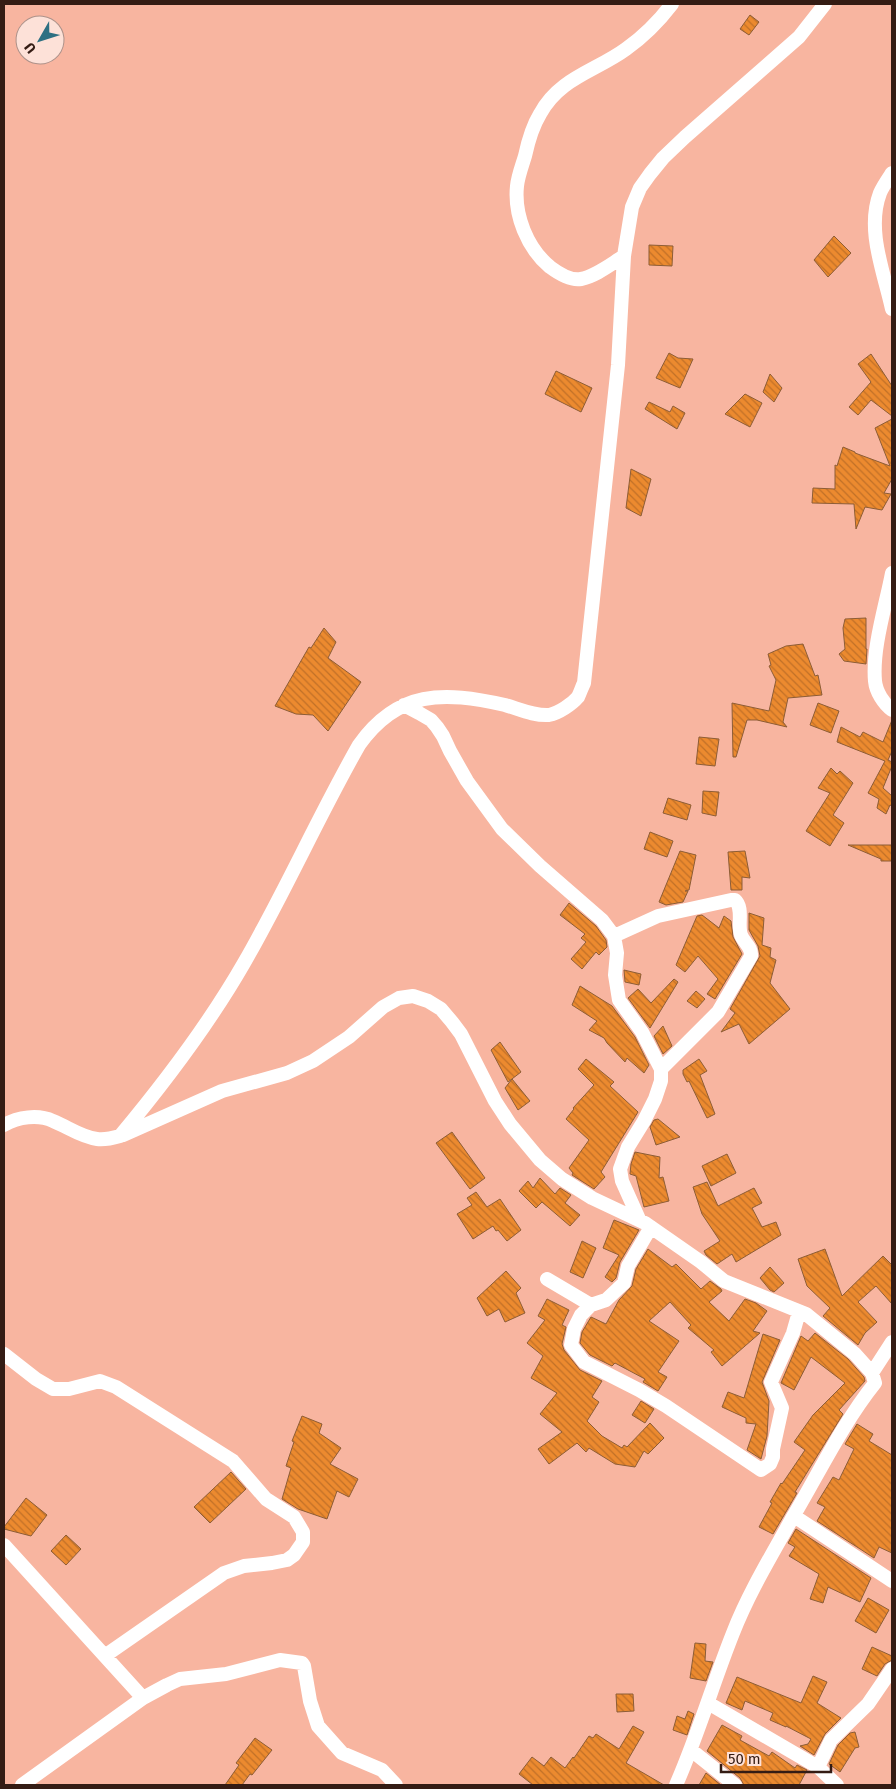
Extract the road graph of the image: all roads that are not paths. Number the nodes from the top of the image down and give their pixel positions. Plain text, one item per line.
1 (672, 4) edge
2 (825, 4) edge
3 (892, 173) edge
4 (624, 256) junction
5 (892, 309) edge
6 (892, 573) edge
7 (404, 705) junction
8 (892, 710) edge
9 (614, 936) junction
10 (662, 1069) junction
11 (4, 1125) edge
12 (120, 1136) junction
13 (645, 1223) junction
14 (547, 1279) dead end
15 (591, 1304) junction
16 (799, 1312) junction
17 (892, 1342) edge
18 (4, 1354) edge
19 (872, 1373) junction
20 (794, 1516) junction
21 (4, 1545) edge
22 (892, 1581) edge
23 (106, 1655) junction
24 (892, 1668) edge
25 (143, 1698) junction
26 (708, 1704) junction
27 (691, 1750) junction
28 (818, 1767) junction
29 (22, 1785) edge
30 (396, 1785) edge
31 (676, 1785) edge
32 (735, 1785) edge
33 (837, 1785) edge

1 - 4 street
2 - 4 street
3 - 5 street
4 - 7 street
6 - 8 street
7 - 9 street
7 - 12 street
9 - 10 street
9 - 10 street
10 - 13 street
11 - 12 street
12 - 13 street
13 - 15 street
13 - 16 street
14 - 15 street
15 - 16 street
16 - 19 street
17 - 19 street
18 - 23 street
19 - 20 street
20 - 22 street
20 - 26 street
21 - 23 street
23 - 25 street
24 - 28 street
25 - 29 street
25 - 30 street
26 - 27 street
26 - 28 street
27 - 31 street
27 - 32 street
28 - 33 street

